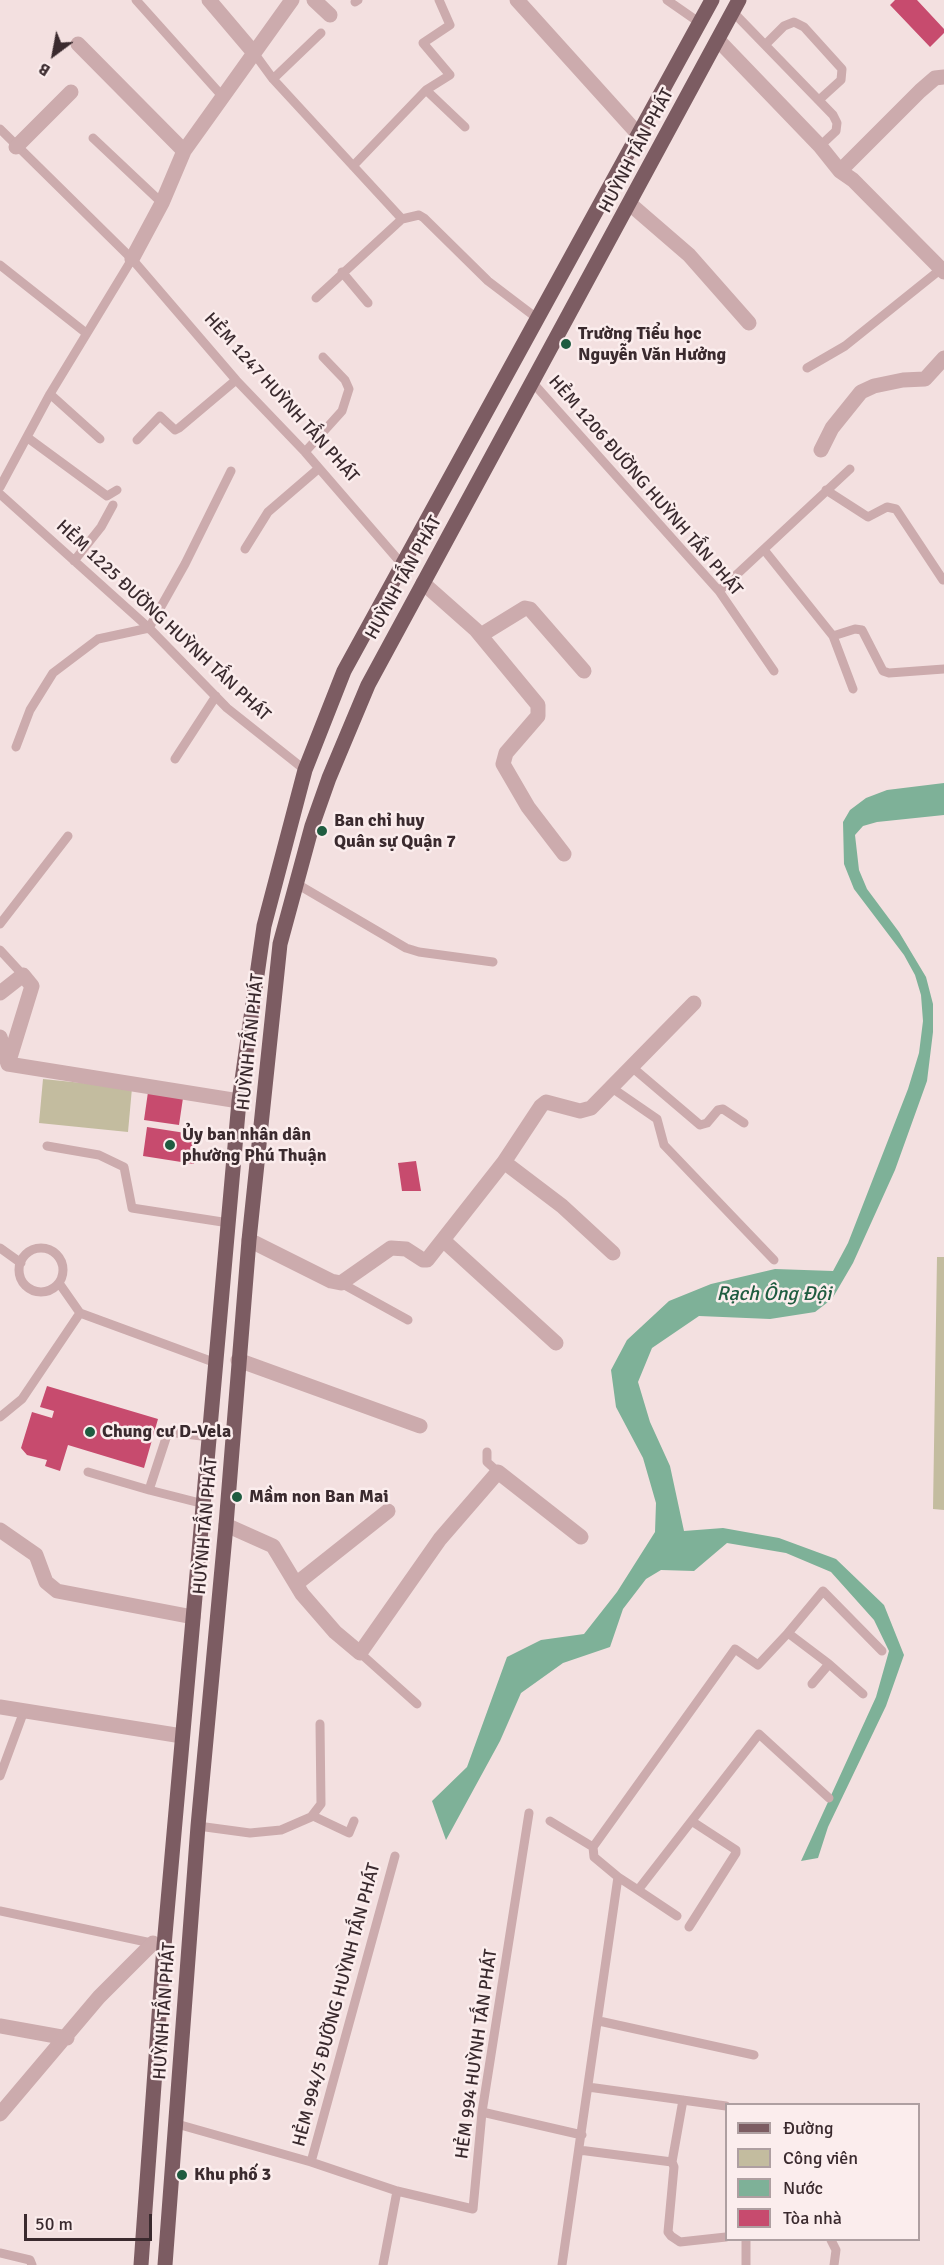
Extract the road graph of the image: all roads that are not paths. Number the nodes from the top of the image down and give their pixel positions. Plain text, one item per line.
1 (136, 0) edge
2 (292, 0) edge
3 (314, 0) edge
4 (439, 0) edge
5 (517, 0) edge
6 (667, 0) edge
7 (712, 0) edge
8 (217, 3) edge
9 (736, 6) edge
10 (330, 15) dead end
11 (700, 23) junction
12 (321, 33) dead end
13 (718, 40) junction
14 (78, 44) dead end
15 (766, 44) junction
16 (254, 53) junction
17 (944, 77) edge
18 (273, 78) junction
19 (426, 90) junction
20 (70, 92) dead end
21 (223, 97) junction
22 (819, 100) junction
23 (465, 127) dead end
24 (0, 129) edge
25 (638, 134) junction
26 (93, 138) dead end
27 (820, 146) junction
28 (16, 147) junction
29 (184, 151) junction
30 (353, 166) junction
31 (840, 171) junction
32 (162, 203) junction
33 (630, 204) junction
34 (402, 219) junction
35 (132, 259) junction
36 (0, 265) edge
37 (943, 271) edge
38 (342, 272) junction
39 (316, 298) dead end
40 (368, 303) dead end
41 (538, 319) junction
42 (749, 323) dead end
43 (86, 333) junction
44 (323, 357) dead end
45 (944, 358) edge
46 (807, 368) dead end
47 (510, 369) junction
48 (236, 380) junction
49 (532, 383) junction
50 (50, 394) junction
51 (28, 438) junction
52 (100, 439) dead end
53 (137, 440) dead end
54 (821, 450) dead end
55 (305, 452) junction
56 (318, 469) junction
57 (850, 469) dead end
58 (231, 471) dead end
59 (0, 487) edge
60 (117, 490) dead end
61 (826, 490) junction
62 (0, 494) edge
63 (113, 505) dead end
64 (245, 549) dead end
65 (765, 551) junction
66 (74, 561) junction
67 (401, 563) junction
68 (943, 580) edge
69 (423, 583) junction
70 (719, 591) junction
71 (149, 628) junction
72 (481, 635) junction
73 (833, 636) junction
74 (944, 669) edge
75 (584, 670) dead end
76 (774, 671) dead end
77 (853, 689) dead end
78 (216, 696) junction
79 (16, 747) dead end
80 (175, 759) dead end
81 (305, 770) junction
82 (68, 836) dead end
83 (564, 854) dead end
84 (297, 884) junction
85 (0, 924) edge
86 (0, 950) edge
87 (493, 962) dead end
88 (23, 975) junction
89 (0, 993) edge
90 (694, 1003) dead end
91 (0, 1038) edge
92 (8, 1064) junction
93 (633, 1068) junction
94 (612, 1088) junction
95 (239, 1101) junction
96 (264, 1104) junction
97 (744, 1123) dead end
98 (47, 1146) dead end
99 (504, 1162) junction
100 (228, 1223) junction
101 (250, 1232) junction
102 (443, 1240) junction
103 (0, 1248) edge
104 (613, 1253) dead end
105 (774, 1260) dead end
106 (21, 1263) junction
107 (59, 1283) junction
108 (341, 1283) junction
109 (80, 1313) junction
110 (408, 1320) dead end
111 (556, 1343) dead end
112 (238, 1360) junction
113 (216, 1363) junction
114 (0, 1417) edge
115 (420, 1426) dead end
116 (210, 1437) junction
117 (487, 1452) dead end
118 (88, 1472) dead end
119 (498, 1472) junction
120 (149, 1490) junction
121 (204, 1504) junction
122 (388, 1511) dead end
123 (226, 1525) junction
124 (0, 1530) edge
125 (581, 1537) dead end
126 (296, 1584) junction
127 (193, 1617) junction
128 (217, 1619) junction
129 (788, 1633) junction
130 (882, 1651) dead end
131 (360, 1653) junction
132 (829, 1664) junction
133 (812, 1684) dead end
134 (863, 1694) dead end
135 (417, 1704) dead end
136 (0, 1707) edge
137 (24, 1711) junction
138 (320, 1724) dead end
139 (182, 1736) junction
140 (0, 1776) edge
141 (829, 1798) dead end
142 (529, 1813) dead end
143 (313, 1816) junction
144 (354, 1821) dead end
145 (550, 1821) dead end
146 (693, 1822) junction
147 (198, 1826) junction
148 (593, 1847) junction
149 (395, 1856) dead end
150 (618, 1877) junction
151 (638, 1890) junction
152 (0, 1911) edge
153 (677, 1916) dead end
154 (689, 1927) dead end
155 (159, 1944) junction
156 (189, 1949) junction
157 (599, 2020) junction
158 (0, 2026) edge
159 (67, 2038) junction
160 (754, 2055) dead end
161 (588, 2087) junction
162 (682, 2100) junction
163 (725, 2106) edge
164 (482, 2112) junction
165 (0, 2114) edge
166 (177, 2124) junction
167 (582, 2135) junction
168 (579, 2150) junction
169 (311, 2162) junction
170 (672, 2162) junction
171 (397, 2191) junction
172 (725, 2237) edge
173 (746, 2241) edge
174 (832, 2241) edge
175 (0, 2253) edge
176 (32, 2265) edge
177 (141, 2265) edge
178 (165, 2265) edge
179 (383, 2265) edge
180 (562, 2265) edge
181 (746, 2265) edge
182 (834, 2265) edge

1 - 21 lane
2 - 16 street
3 - 10 street
4 - 19 lane
5 - 25 street
6 - 11 lane
7 - 11 main road, HUỲNH TẤN PHÁT
8 - 16 street
9 - 13 main road, HUỲNH TẤN PHÁT
9 - 15 lane
11 - 13 main road
11 - 25 main road, HUỲNH TẤN PHÁT
12 - 18 lane
13 - 27 street
13 - 33 main road, HUỲNH TẤN PHÁT
14 - 29 street
15 - 22 lane
15 - 22 lane
16 - 18 lane
16 - 21 street
17 - 31 street
18 - 30 lane
19 - 23 lane
19 - 30 lane
20 - 28 street
21 - 29 street
22 - 27 lane
24 - 28 lane, HẺM 1247 HUỲNH TẤN PHÁT
25 - 41 main road, HUỲNH TẤN PHÁT
26 - 32 lane
27 - 31 street
28 - 35 lane, HẺM 1247 HUỲNH TẤN PHÁT
29 - 32 street
30 - 34 lane
31 - 37 street
32 - 35 street
33 - 42 street
33 - 49 main road, HUỲNH TẤN PHÁT
34 - 38 lane
34 - 41 lane
35 - 43 lane
35 - 48 lane, HẺM 1247 HUỲNH TẤN PHÁT
36 - 43 lane
37 - 46 lane
38 - 39 lane
38 - 40 lane
41 - 47 main road, HUỲNH TẤN PHÁT
43 - 50 lane
44 - 55 lane
45 - 54 street
47 - 49 main road
47 - 67 main road, HUỲNH TẤN PHÁT
48 - 53 lane
48 - 55 lane, HẺM 1247 HUỲNH TẤN PHÁT
49 - 69 main road, HUỲNH TẤN PHÁT
49 - 70 lane, HẺM 1206 ĐƯỜNG HUỲNH TẤN PHÁT
50 - 51 lane
50 - 52 lane
51 - 59 lane
51 - 60 lane
55 - 56 lane, HẺM 1247 HUỲNH TẤN PHÁT
56 - 64 lane
56 - 67 lane, HẺM 1247 HUỲNH TẤN PHÁT
57 - 61 lane
58 - 71 lane
61 - 65 lane
61 - 68 lane
62 - 66 lane, HẺM 1225 ĐƯỜNG HUỲNH TẤN PHÁT
63 - 66 lane
65 - 70 lane
65 - 73 lane
66 - 71 lane, HẺM 1225 ĐƯỜNG HUỲNH TẤN PHÁT
67 - 81 main road, HUỲNH TẤN PHÁT
69 - 72 street
69 - 84 main road, HUỲNH TẤN PHÁT
70 - 76 lane, HẺM 1206 ĐƯỜNG HUỲNH TẤN PHÁT
71 - 78 lane, HẺM 1225 ĐƯỜNG HUỲNH TẤN PHÁT
71 - 79 lane
72 - 75 street
72 - 83 street
73 - 74 lane
73 - 77 lane
78 - 80 lane
78 - 81 lane, HẺM 1225 ĐƯỜNG HUỲNH TẤN PHÁT
81 - 95 main road, HUỲNH TẤN PHÁT
82 - 85 lane
84 - 87 lane
84 - 96 main road, HUỲNH TẤN PHÁT
86 - 88 lane
88 - 89 street
88 - 92 street
90 - 93 street
91 - 92 street
92 - 95 street
93 - 94 street
93 - 97 lane
94 - 99 street
94 - 105 lane
95 - 96 main road
95 - 100 main road, HUỲNH TẤN PHÁT
96 - 101 main road, HUỲNH TẤN PHÁT
98 - 100 lane
99 - 102 street
99 - 104 street
100 - 101 main road
100 - 113 main road, HUỲNH TẤN PHÁT
101 - 108 street
101 - 112 main road, HUỲNH TẤN PHÁT
102 - 108 street
102 - 111 street
103 - 106 lane
106 - 107 lane
106 - 107 lane
107 - 109 lane
108 - 110 lane
109 - 113 lane
109 - 114 lane
112 - 115 street
112 - 123 main road, HUỲNH TẤN PHÁT
113 - 116 main road, HUỲNH TẤN PHÁT
116 - 120 lane
116 - 121 main road, HUỲNH TẤN PHÁT
117 - 119 lane
118 - 120 lane
119 - 125 street
119 - 131 street
120 - 121 lane
121 - 127 main road, HUỲNH TẤN PHÁT
122 - 126 street
123 - 126 street
123 - 128 main road, HUỲNH TẤN PHÁT
124 - 127 street
126 - 131 street
127 - 128 main road
127 - 139 main road, HUỲNH TẤN PHÁT
128 - 147 main road, HUỲNH TẤN PHÁT
129 - 130 lane
129 - 132 lane
129 - 148 lane
131 - 135 lane
132 - 133 lane
132 - 134 lane
136 - 137 street
137 - 139 street
137 - 140 lane
138 - 143 lane
139 - 155 main road, HUỲNH TẤN PHÁT
141 - 146 lane
142 - 164 lane, HẺM 994 HUỲNH TẤN PHÁT
143 - 144 lane
143 - 147 lane
145 - 148 lane
146 - 151 lane
146 - 154 lane
147 - 156 main road, HUỲNH TẤN PHÁT
148 - 150 lane
149 - 169 lane, HẺM 994/5 ĐƯỜNG HUỲNH TẤN PHÁT
150 - 151 lane
150 - 157 lane
151 - 153 lane
152 - 155 lane
155 - 156 main road
155 - 159 street
155 - 177 main road, HUỲNH TẤN PHÁT
156 - 166 main road, HUỲNH TẤN PHÁT
157 - 160 lane
157 - 161 lane
158 - 159 street
159 - 165 street
161 - 162 lane
161 - 167 lane
162 - 163 lane
162 - 170 lane
164 - 167 lane
164 - 171 lane, HẺM 994 HUỲNH TẤN PHÁT
166 - 169 lane, HẺM 994 HUỲNH TẤN PHÁT
166 - 178 main road, HUỲNH TẤN PHÁT
167 - 168 lane
168 - 170 lane
168 - 180 lane
169 - 171 lane, HẺM 994 HUỲNH TẤN PHÁT
170 - 172 lane
171 - 179 lane
173 - 181 lane
174 - 182 lane
175 - 176 lane

